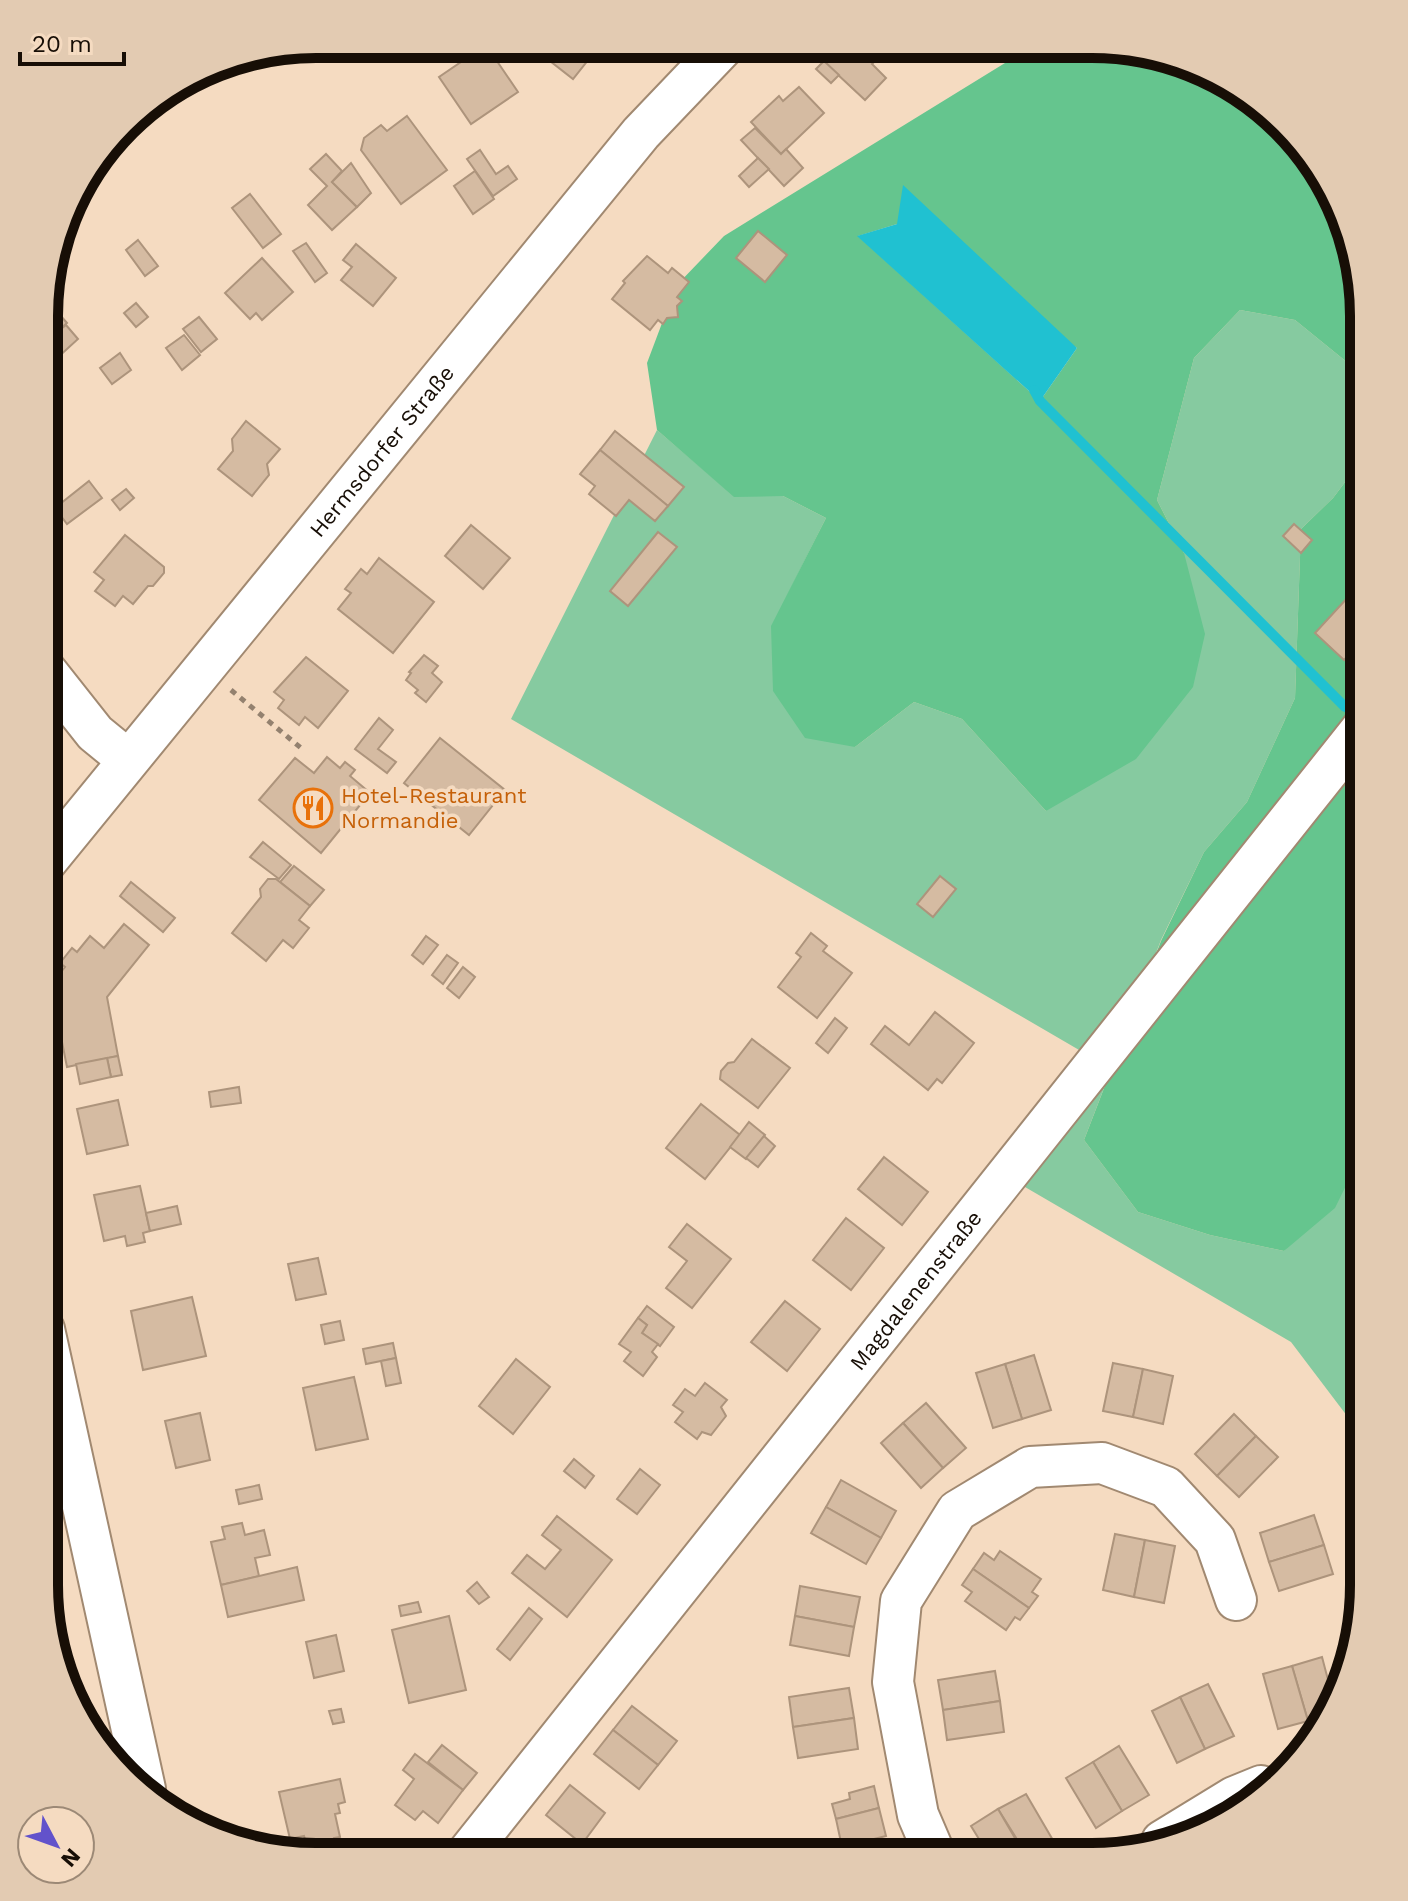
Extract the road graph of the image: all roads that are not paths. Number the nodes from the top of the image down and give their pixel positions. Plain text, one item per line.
1 (713, 58) edge
2 (58, 686) edge
3 (1350, 744) edge
4 (128, 760) junction
5 (58, 847) edge
6 (58, 1393) edge
7 (1236, 1600) dead end
8 (142, 1774) edge
9 (1242, 1794) edge
10 (1195, 1821) edge
11 (476, 1843) edge
12 (930, 1843) edge

1 - 4 street, Hermsdorfer Straße
2 - 4 street
3 - 11 street, Magdalenenstraße
4 - 5 street, Hermsdorfer Straße
6 - 8 street
7 - 12 street
9 - 10 street

